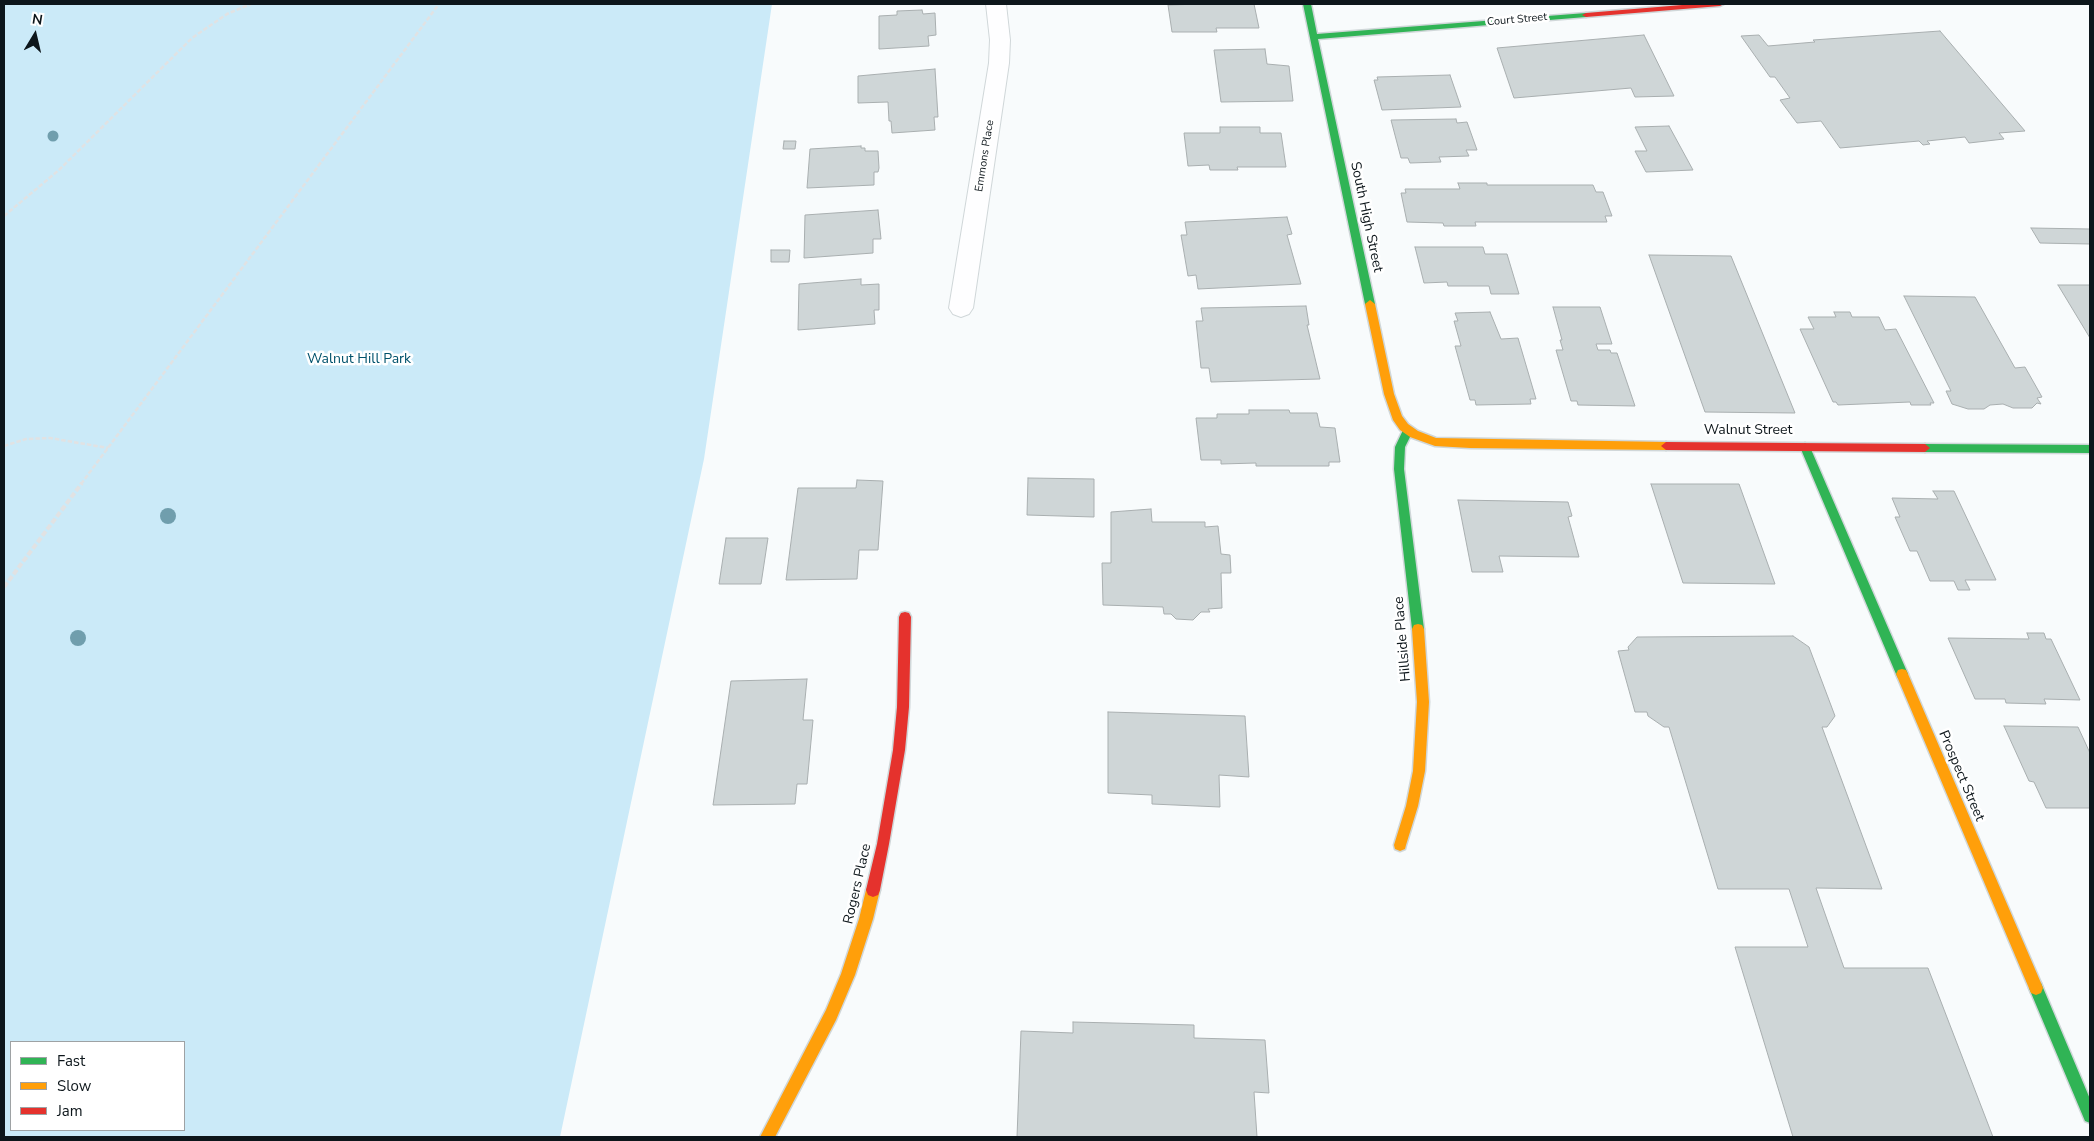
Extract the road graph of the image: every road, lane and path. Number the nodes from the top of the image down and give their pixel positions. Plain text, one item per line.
1 (251, 4) edge
2 (439, 4) edge
3 (996, 4) edge
4 (1307, 4) edge
5 (1720, 4) edge
6 (1314, 37) junction
7 (4, 216) edge
8 (961, 308) dead end
9 (1408, 431) junction
10 (4, 446) edge
11 (1805, 447) junction
12 (108, 448) junction
13 (2090, 449) edge
14 (4, 587) edge
15 (905, 617) dead end
16 (1400, 845) dead end
17 (2090, 1116) edge
18 (767, 1137) edge

1 - 7 path
2 - 12 path
3 - 8 street, Emmons Place
4 - 6 street, South High Street
5 - 6 street, Court Street
6 - 9 street, South High Street
9 - 11 street, Walnut Street
9 - 16 street, Hillside Place
10 - 12 path
11 - 13 street, Walnut Street
11 - 17 street, Prospect Street
12 - 14 path
15 - 18 street, Rogers Place

